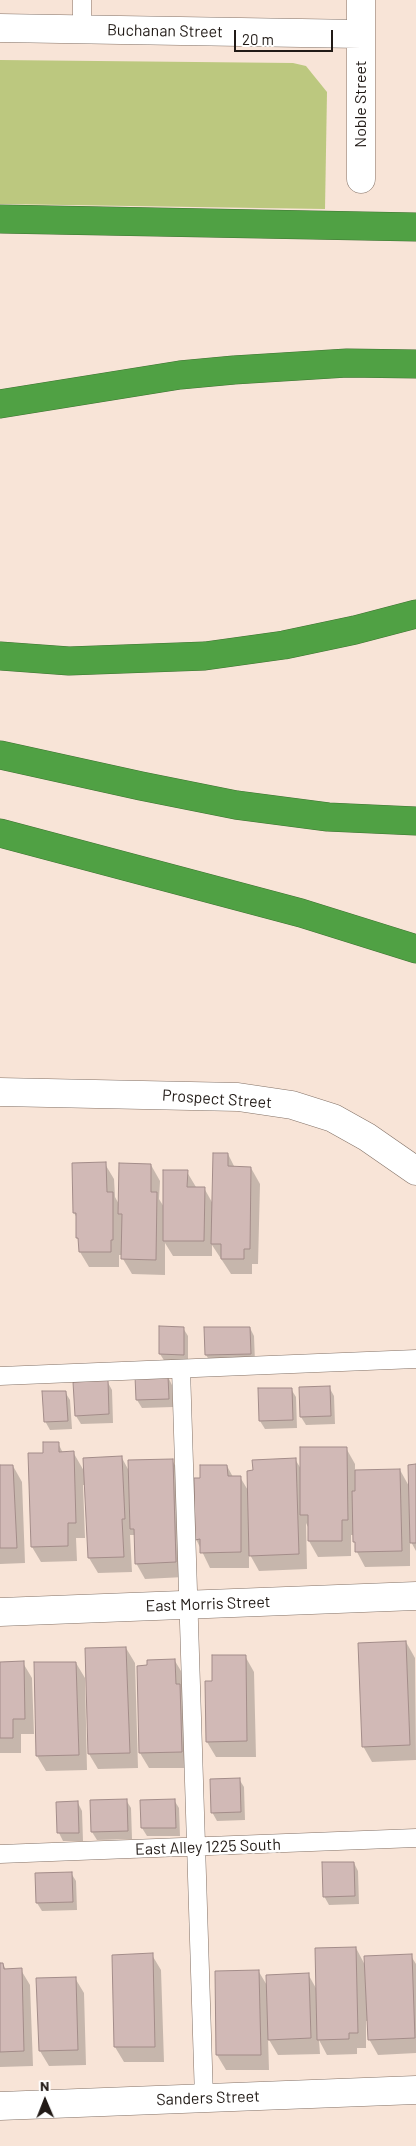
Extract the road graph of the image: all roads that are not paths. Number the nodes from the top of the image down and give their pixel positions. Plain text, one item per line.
1 (82, 0) edge
2 (361, 0) edge
3 (0, 28) edge
4 (82, 30) junction
5 (361, 34) junction
6 (361, 179) dead end
7 (0, 218) edge
8 (416, 227) edge
9 (416, 364) edge
10 (0, 404) edge
11 (416, 614) edge
12 (0, 656) edge
13 (0, 755) edge
14 (416, 821) edge
15 (0, 834) edge
16 (416, 949) edge
17 (0, 1092) edge
18 (416, 1171) edge
19 (416, 1359) edge
20 (181, 1369) junction
21 (0, 1376) edge
22 (416, 1596) edge
23 (188, 1604) junction
24 (0, 1612) edge
25 (416, 1838) edge
26 (196, 1847) junction
27 (0, 1854) edge
28 (416, 2090) edge
29 (204, 2098) junction
30 (0, 2106) edge

1 - 4 lane
2 - 5 street, Noble Street
3 - 4 street, Buchanan Street
4 - 5 street, Buchanan Street
5 - 6 street, Noble Street
7 - 8 highway
9 - 10 highway
11 - 12 highway
13 - 14 highway
15 - 16 highway
17 - 18 street, Prospect Street
19 - 20 lane
20 - 21 lane
20 - 23 lane
22 - 23 street, East Morris Street
23 - 24 street, East Morris Street
23 - 26 lane
25 - 26 lane, East Alley 1225 South
26 - 27 lane, East Alley 1225 South
26 - 29 lane
28 - 29 street, Sanders Street
29 - 30 street, Sanders Street

